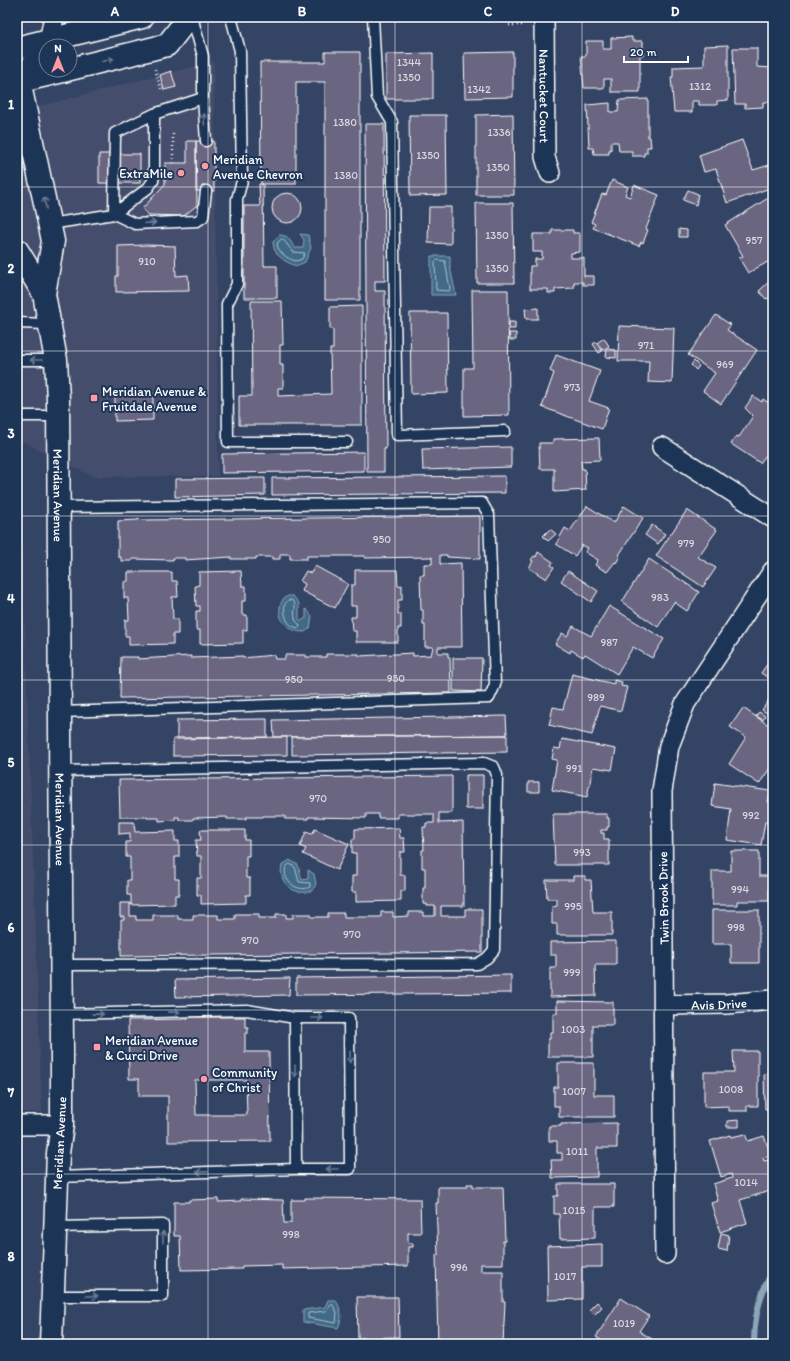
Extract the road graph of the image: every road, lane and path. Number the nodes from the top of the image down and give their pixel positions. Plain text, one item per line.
1 (54, 17) edge
2 (142, 17) edge
3 (191, 17) edge
4 (231, 17) edge
5 (373, 17) edge
6 (544, 17) edge
7 (50, 38) edge
8 (61, 38) edge
9 (38, 43) edge
10 (17, 48) edge
11 (38, 54) edge
12 (78, 68) edge
13 (155, 69) dead end
14 (38, 75) edge
15 (18, 78) edge
16 (161, 90) dead end
17 (203, 98) junction
18 (154, 114) junction
19 (173, 134) dead end
20 (206, 141) dead end
21 (173, 163) dead end
22 (550, 173) dead end
23 (206, 191) dead end
24 (114, 214) junction
25 (50, 224) junction
26 (17, 251) edge
27 (44, 294) junction
28 (17, 323) edge
29 (48, 324) junction
30 (17, 360) edge
31 (56, 360) junction
32 (17, 416) edge
33 (57, 416) junction
34 (505, 431) dead end
35 (346, 442) dead end
36 (662, 447) dead end
37 (58, 506) junction
38 (773, 518) edge
39 (773, 571) edge
40 (60, 712) junction
41 (60, 771) junction
42 (61, 965) junction
43 (773, 1000) edge
44 (665, 1005) junction
45 (62, 1014) junction
46 (295, 1018) junction
47 (17, 1125) edge
48 (62, 1125) junction
49 (296, 1169) junction
50 (57, 1177) junction
51 (54, 1226) junction
52 (665, 1254) dead end
53 (53, 1296) junction
54 (52, 1344) edge

1 - 7 street
2 - 8 main road
12 -> 3 main road
3 - 17 lane
4 - 35 lane
5 - 34 lane
6 - 22 street, Nantucket Court
9 - 10 main road
11 - 15 street
13 - 16 path
14 - 15 main road
25 -> 15 main road, Meridian Avenue
17 - 18 lane
20 -> 17 lane
18 - 24 lane
18 - 24 lane
19 - 21 path
24 -> 23 lane
24 - 25 lane
25 - 27 main road, Meridian Avenue
26 - 27 main road, Meridian Avenue
27 - 29 main road, Meridian Avenue
28 - 29 lane
29 - 31 main road, Meridian Avenue
31 -> 30 lane
31 - 33 main road, Meridian Avenue
32 - 33 lane
33 - 37 main road, Meridian Avenue
36 - 38 street
37 - 40 main road, Meridian Avenue
37 - 40 lane
39 - 44 street, Twin Brook Drive
40 - 41 main road, Meridian Avenue
41 - 42 main road, Meridian Avenue
41 - 42 lane
42 - 45 main road, Meridian Avenue
43 - 44 street, Avis Drive
44 - 52 street, Twin Brook Drive
45 -> 46 lane
45 - 48 main road, Meridian Avenue
46 -> 49 lane
46 -> 49 lane
47 - 48 street
48 - 50 main road, Meridian Avenue
49 -> 50 lane
50 - 51 main road, Meridian Avenue
51 - 53 main road, Meridian Avenue
53 -> 51 lane
53 - 54 main road, Meridian Avenue

